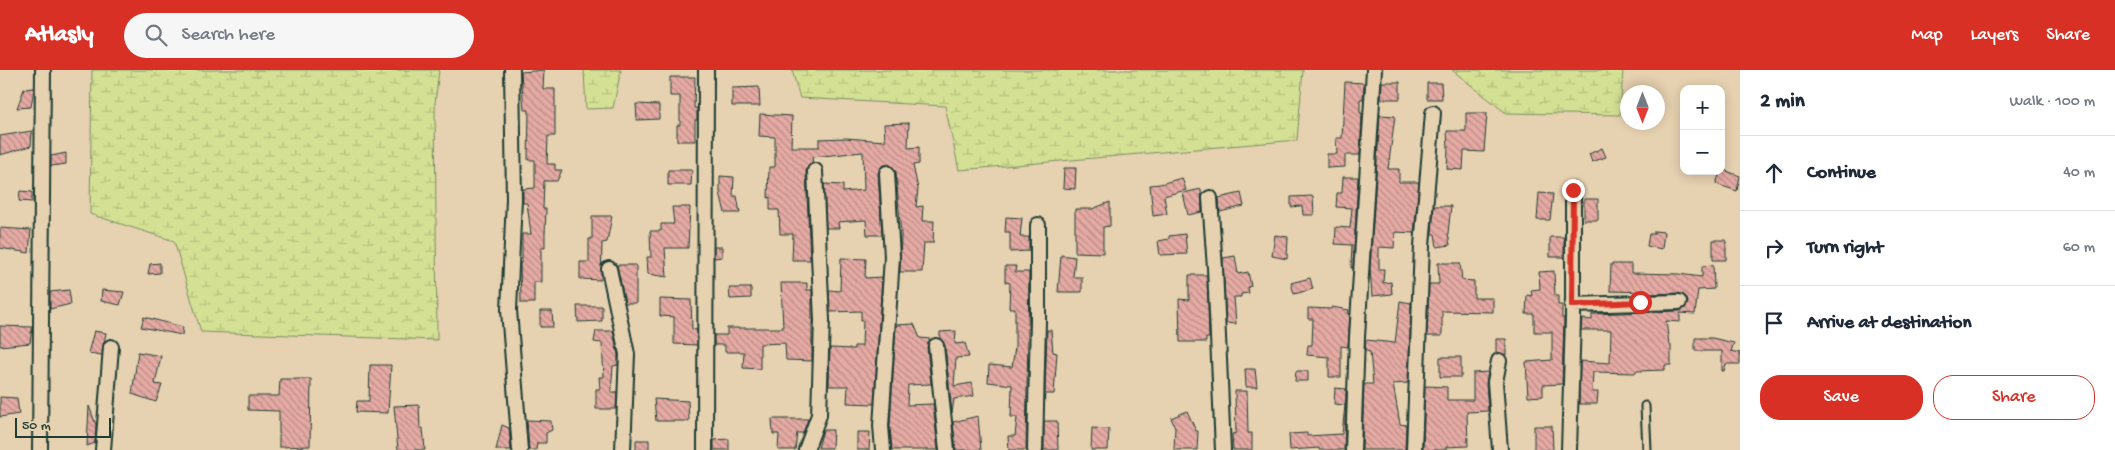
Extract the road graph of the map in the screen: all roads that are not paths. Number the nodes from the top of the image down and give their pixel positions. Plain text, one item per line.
1 (42, 70) edge
2 (512, 70) edge
3 (706, 70) edge
4 (1374, 70) edge
5 (1433, 112) dead end
6 (815, 171) dead end
7 (887, 172) dead end
8 (1573, 190) dead end
9 (1210, 198) dead end
10 (1038, 225) dead end
11 (609, 269) dead end
12 (1679, 302) dead end
13 (1572, 305) junction
14 (936, 346) dead end
15 (111, 347) dead end
16 (1499, 361) dead end
17 (1645, 406) dead end
18 (40, 450) edge
19 (103, 450) edge
20 (520, 450) edge
21 (623, 450) edge
22 (705, 450) edge
23 (806, 450) edge
24 (883, 450) edge
25 (947, 450) edge
26 (1035, 450) edge
27 (1223, 450) edge
28 (1354, 450) edge
29 (1414, 450) edge
30 (1500, 450) edge
31 (1570, 450) edge
32 (1647, 450) edge

1 - 18 street
2 - 20 street
3 - 22 street
4 - 28 street
5 - 29 street
6 - 23 street
7 - 24 street
8 - 13 street
9 - 27 street
10 - 26 street
11 - 21 street
12 - 13 street
13 - 31 street
14 - 25 street
15 - 19 street
16 - 30 street
17 - 32 lane

